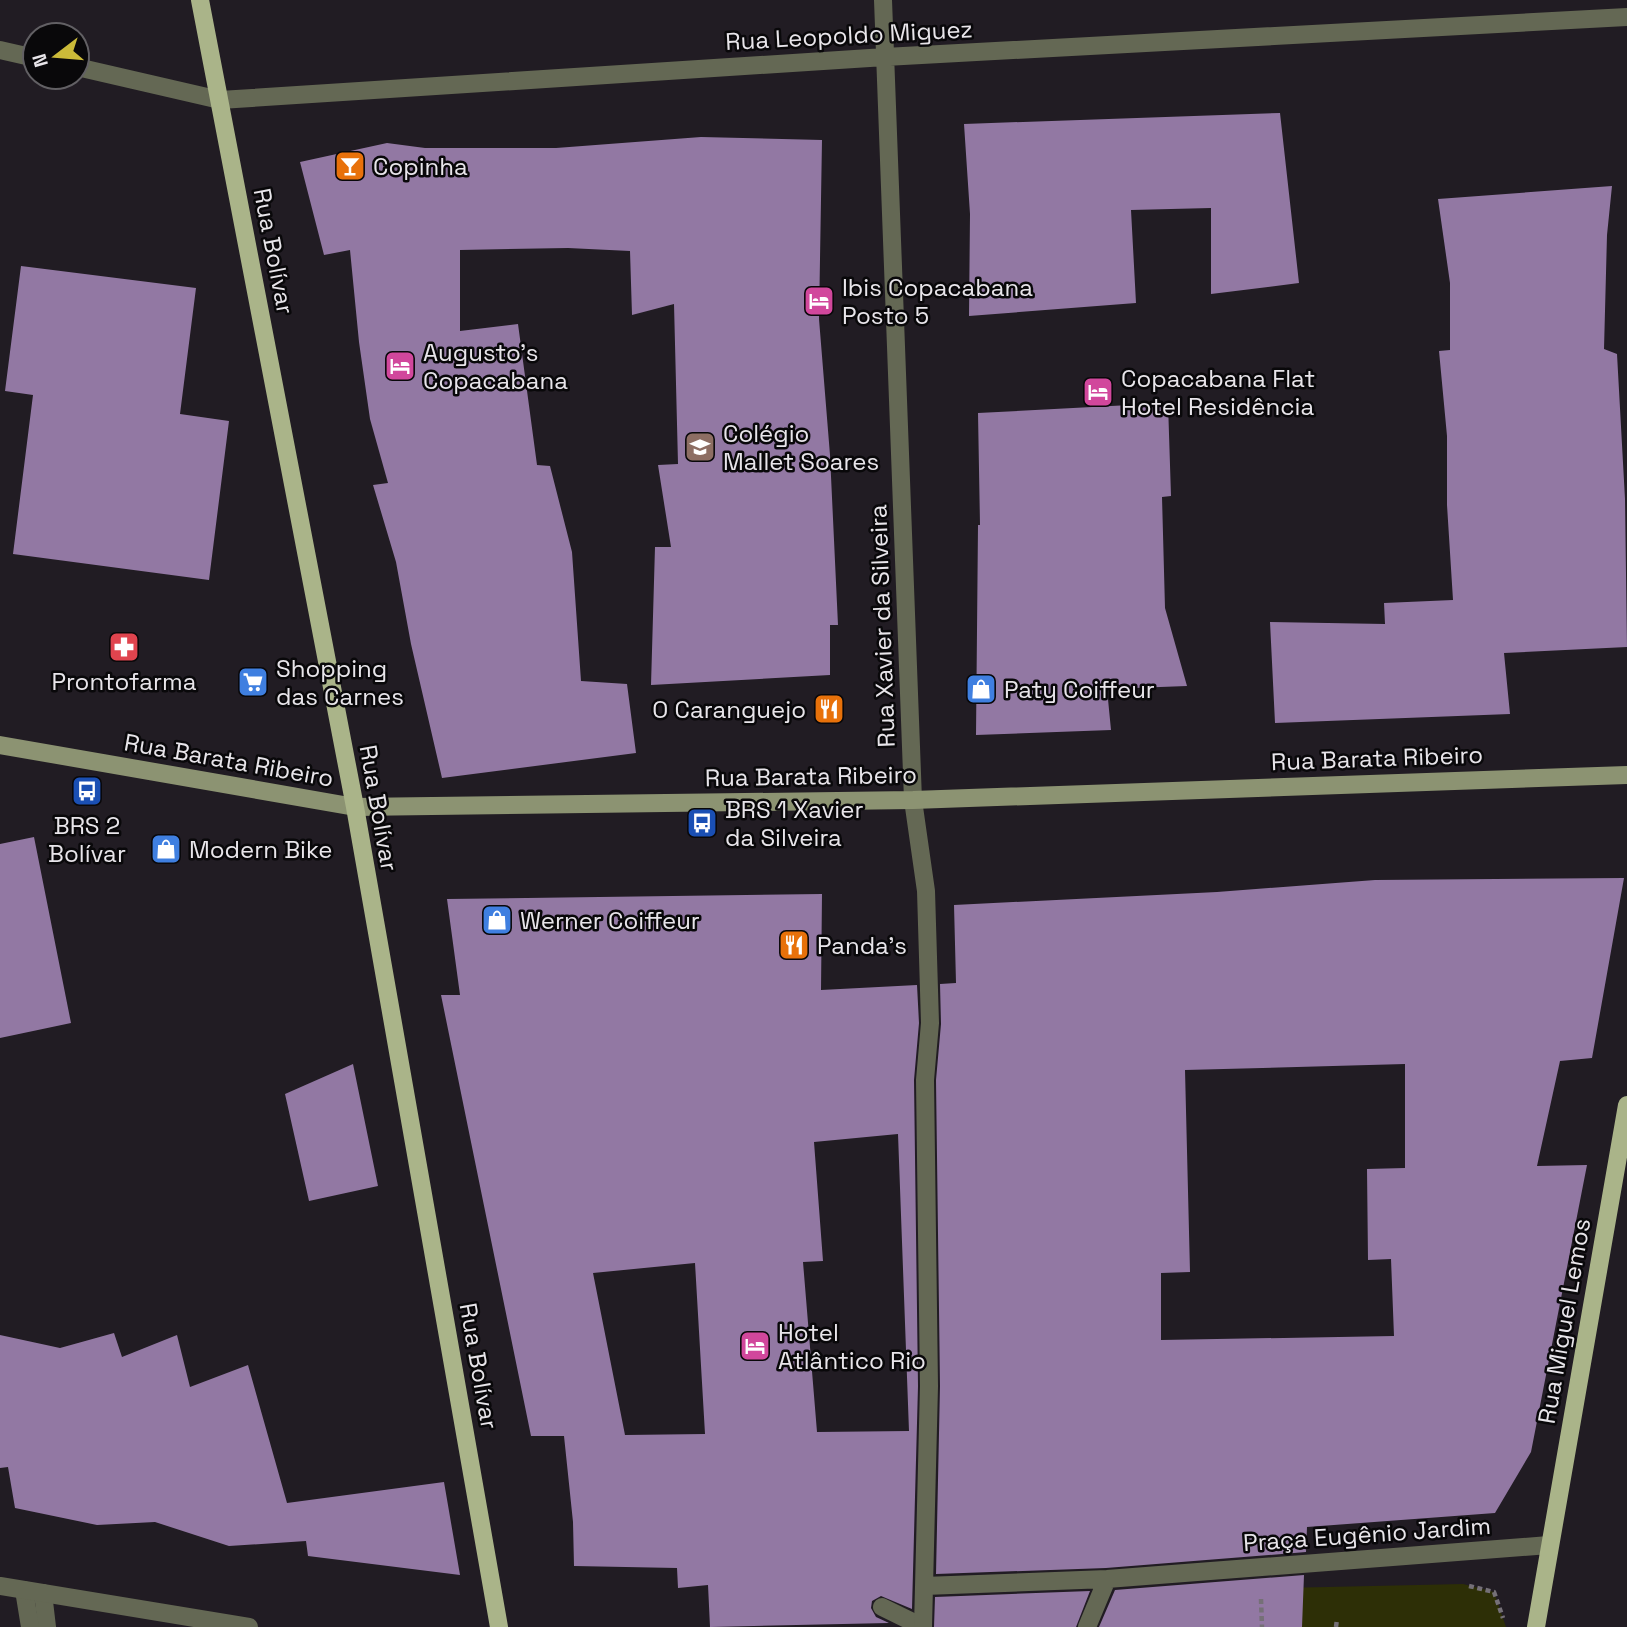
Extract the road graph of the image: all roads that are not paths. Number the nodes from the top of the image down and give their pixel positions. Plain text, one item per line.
1 (200, 0) edge
2 (883, 0) edge
3 (1627, 17) edge
4 (0, 50) edge
5 (21, 55) edge
6 (885, 57) junction
7 (91, 70) edge
8 (220, 100) junction
9 (0, 745) edge
10 (1627, 775) edge
11 (913, 800) junction
12 (355, 807) junction
13 (1627, 1105) edge
14 (1549, 1545) junction
15 (1107, 1579) junction
16 (0, 1586) edge
17 (923, 1586) junction
18 (24, 1590) junction
19 (43, 1593) junction
20 (882, 1607) dead end
21 (30, 1627) edge
22 (47, 1627) edge
23 (249, 1627) edge
24 (499, 1627) edge
25 (923, 1627) edge
26 (1087, 1627) edge
27 (1536, 1627) edge

1 - 8 main road, Rua Bolívar
2 - 6 street, Rua Xavier da Silveira
3 - 6 street, Rua Leopoldo Miguez
4 - 5 street
6 - 8 street, Rua Leopoldo Miguez
6 - 11 street, Rua Xavier da Silveira
7 - 8 street, Rua Leopoldo Miguez
8 - 12 main road, Rua Bolívar
9 - 12 main road, Rua Barata Ribeiro
10 - 11 main road, Rua Barata Ribeiro
11 - 12 main road, Rua Barata Ribeiro
11 - 17 street, Rua Xavier da Silveira
12 - 24 main road, Rua Bolívar
13 - 14 main road, Rua Miguel Lemos
14 - 15 street, Praça Eugênio Jardim
14 - 27 main road
15 - 17 street, Praça Eugênio Jardim
15 - 26 street
16 - 18 street
17 - 25 street, Rua Xavier da Silveira
18 - 19 street
18 - 21 street
19 - 22 street
19 - 23 street
20 - 25 street

